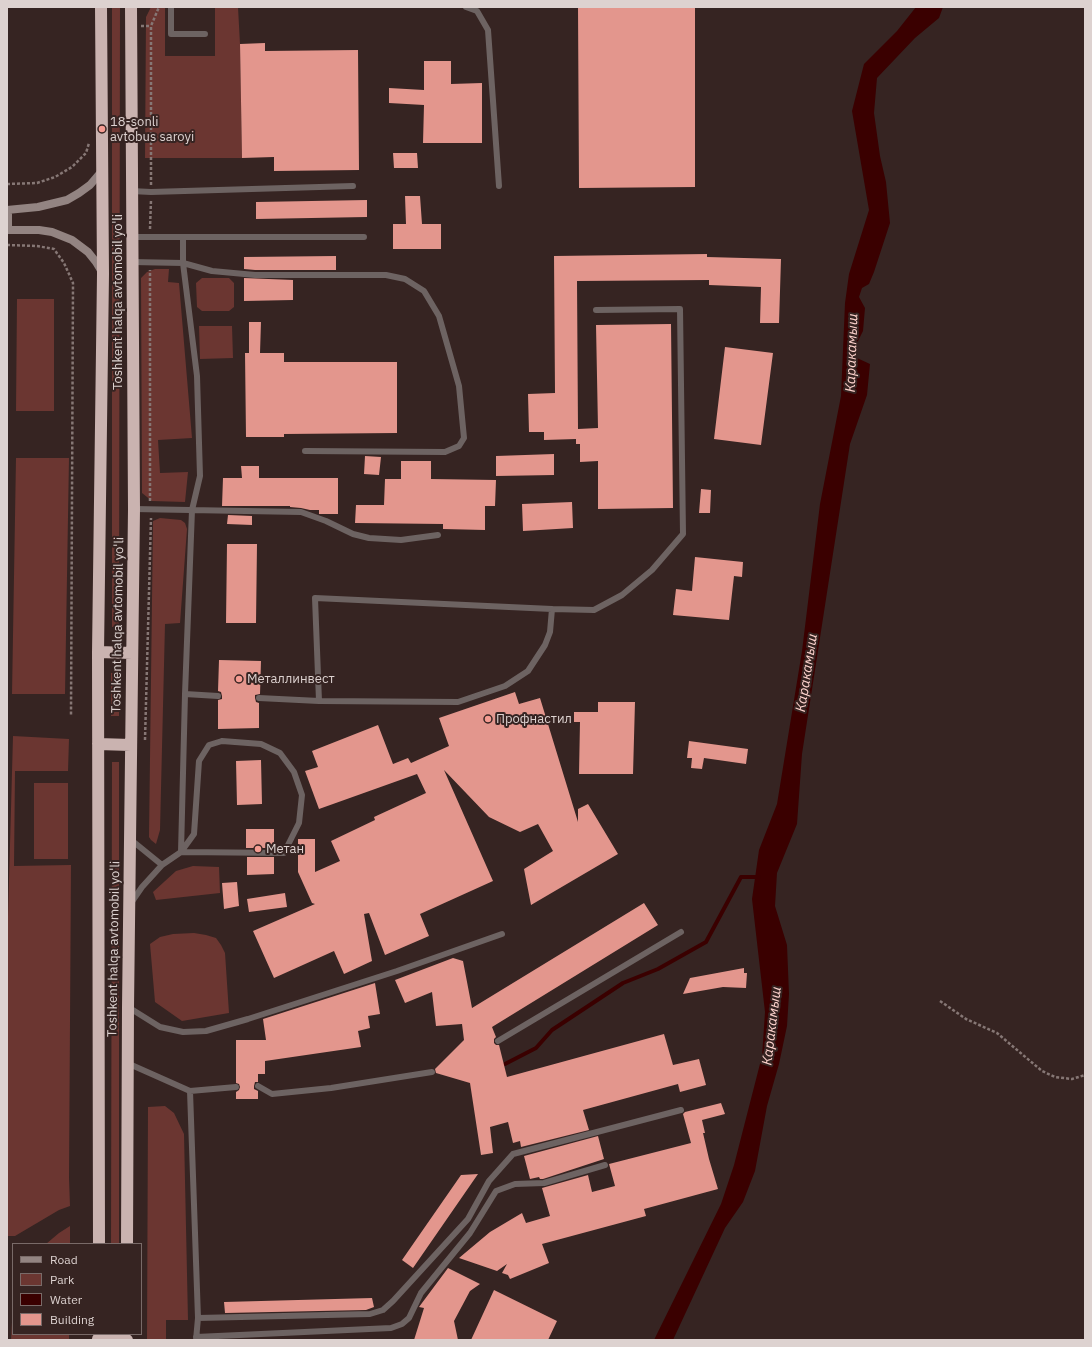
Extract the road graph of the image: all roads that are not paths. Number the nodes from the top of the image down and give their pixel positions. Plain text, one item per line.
1 (101, 7) edge
2 (131, 7) edge
3 (171, 7) edge
4 (466, 7) edge
5 (205, 34) dead end
6 (102, 171) junction
7 (354, 186) dead end
8 (499, 186) dead end
9 (131, 191) junction
10 (8, 210) edge
11 (7, 230) edge
12 (364, 237) dead end
13 (132, 238) junction
14 (183, 238) junction
15 (132, 262) junction
16 (183, 263) junction
17 (102, 274) junction
18 (596, 310) dead end
19 (305, 451) dead end
20 (134, 509) junction
21 (192, 510) junction
22 (438, 534) dead end
23 (552, 609) junction
24 (98, 652) junction
25 (132, 653) junction
26 (185, 694) junction
27 (218, 696) dead end
28 (260, 698) dead end
29 (319, 701) junction
30 (98, 744) junction
31 (131, 745) junction
32 (130, 839) junction
33 (181, 852) junction
34 (162, 864) junction
35 (129, 906) junction
36 (681, 932) dead end
37 (502, 934) dead end
38 (128, 1008) junction
39 (498, 1041) dead end
40 (127, 1063) junction
41 (432, 1072) dead end
42 (258, 1086) dead end
43 (236, 1087) dead end
44 (190, 1091) junction
45 (681, 1110) dead end
46 (605, 1165) dead end
47 (99, 1243) edge
48 (127, 1243) edge
49 (198, 1318) junction
50 (98, 1338) edge
51 (196, 1338) edge
52 (127, 1340) edge

1 - 6 highway, Toshkent halqa avtomobil yo'li
2 - 9 highway, Toshkent halqa avtomobil yo'li
3 - 5 lane
4 - 8 lane
6 - 10 main road
6 - 17 highway, Toshkent halqa avtomobil yo'li
7 - 9 lane
9 - 13 highway, Toshkent halqa avtomobil yo'li
10 - 11 main road
11 - 17 main road
12 - 14 lane
13 - 14 lane
13 - 15 highway, Toshkent halqa avtomobil yo'li
14 - 16 lane
15 - 16 lane
15 - 20 highway, Toshkent halqa avtomobil yo'li
16 - 19 lane
16 - 21 lane
17 - 24 highway, Toshkent halqa avtomobil yo'li
18 - 23 lane
20 - 21 lane
20 - 25 highway, Toshkent halqa avtomobil yo'li
21 - 22 lane
21 - 26 lane
23 - 29 lane
23 - 29 lane
24 - 25 highway
24 - 30 highway, Toshkent halqa avtomobil yo'li
25 - 31 highway, Toshkent halqa avtomobil yo'li
26 - 27 lane
26 - 33 lane
28 - 29 lane
30 - 31 highway
30 - 47 highway, Toshkent halqa avtomobil yo'li
31 - 32 highway, Toshkent halqa avtomobil yo'li
32 - 34 lane
32 - 35 highway, Toshkent halqa avtomobil yo'li
33 - 33 lane
33 - 34 lane
34 - 35 lane
35 - 38 highway, Toshkent halqa avtomobil yo'li
36 - 39 lane
37 - 38 lane
38 - 40 highway, Toshkent halqa avtomobil yo'li
40 - 44 lane
40 - 48 highway, Toshkent halqa avtomobil yo'li
41 - 42 lane
43 - 44 lane
44 - 49 lane
45 - 49 lane
46 - 51 lane
49 - 51 lane
50 - 52 highway

